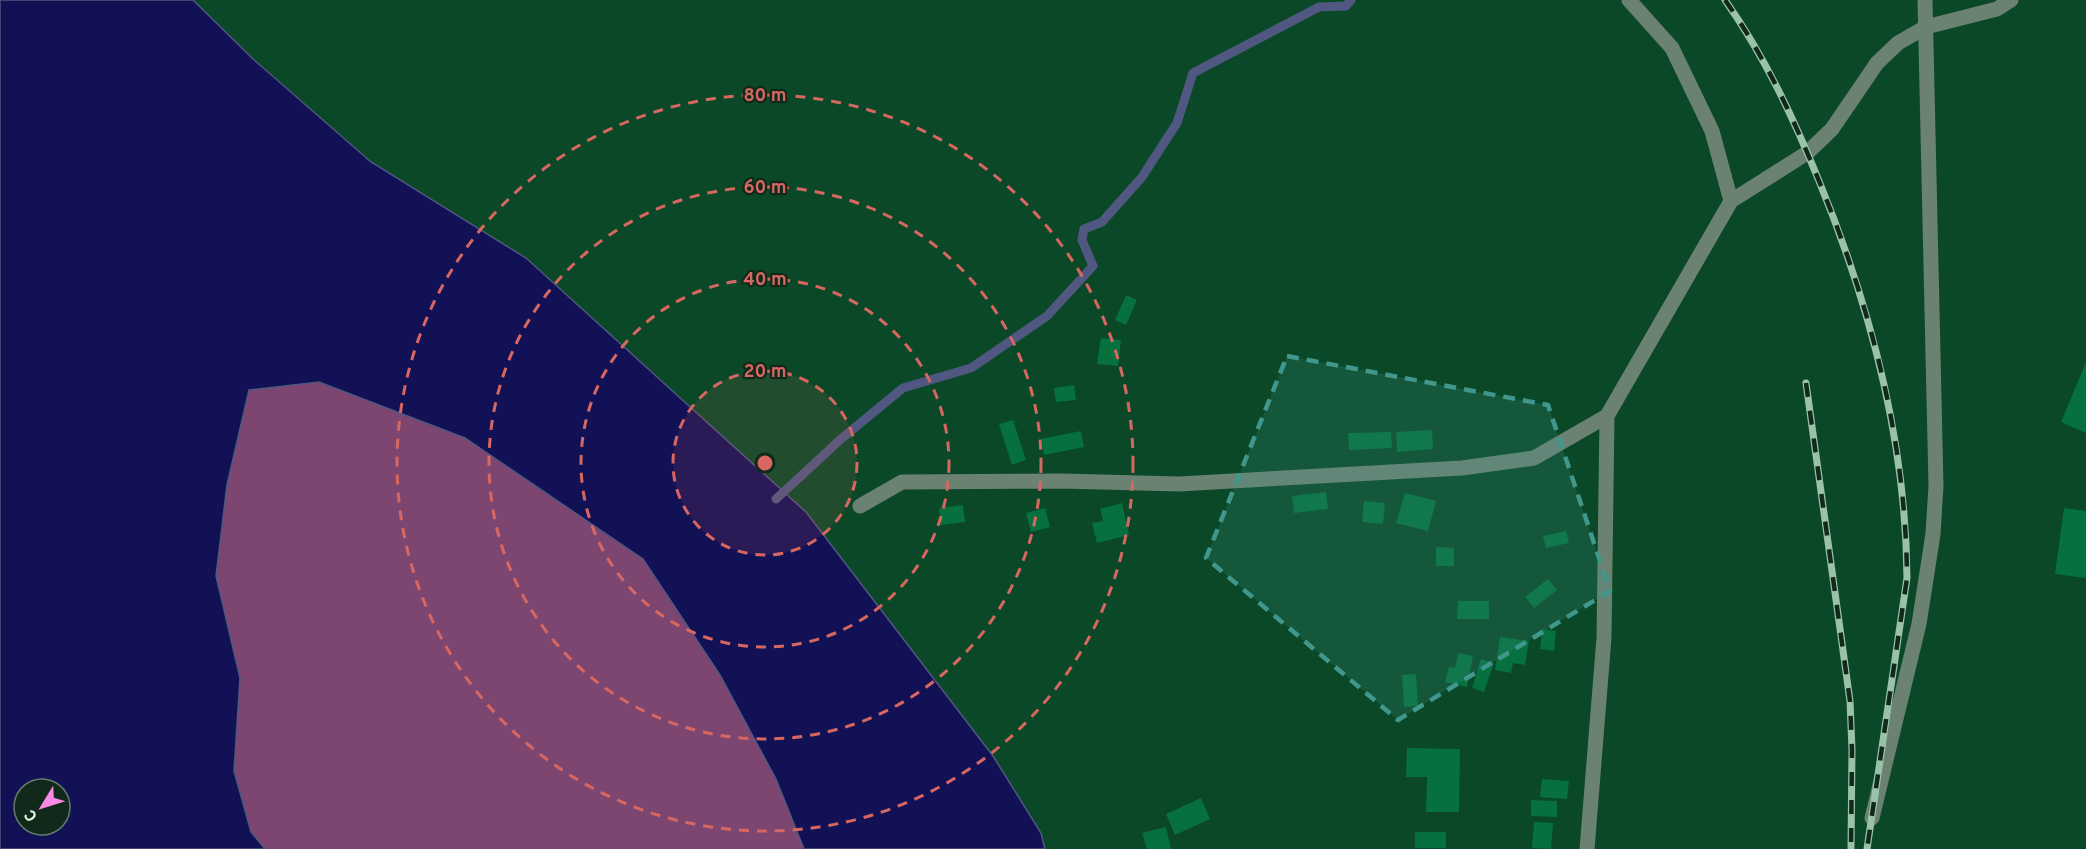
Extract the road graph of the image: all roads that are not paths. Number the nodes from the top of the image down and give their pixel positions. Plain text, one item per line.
1 (1629, 0) edge
2 (1925, 0) edge
3 (2011, 0) edge
4 (1926, 27) junction
5 (1731, 201) junction
6 (1607, 416) junction
7 (860, 506) dead end
8 (1872, 818) dead end
9 (1587, 849) edge

1 - 5 street
2 - 4 street
3 - 4 street
4 - 5 street
4 - 8 street
5 - 6 street
6 - 7 street
6 - 9 street

